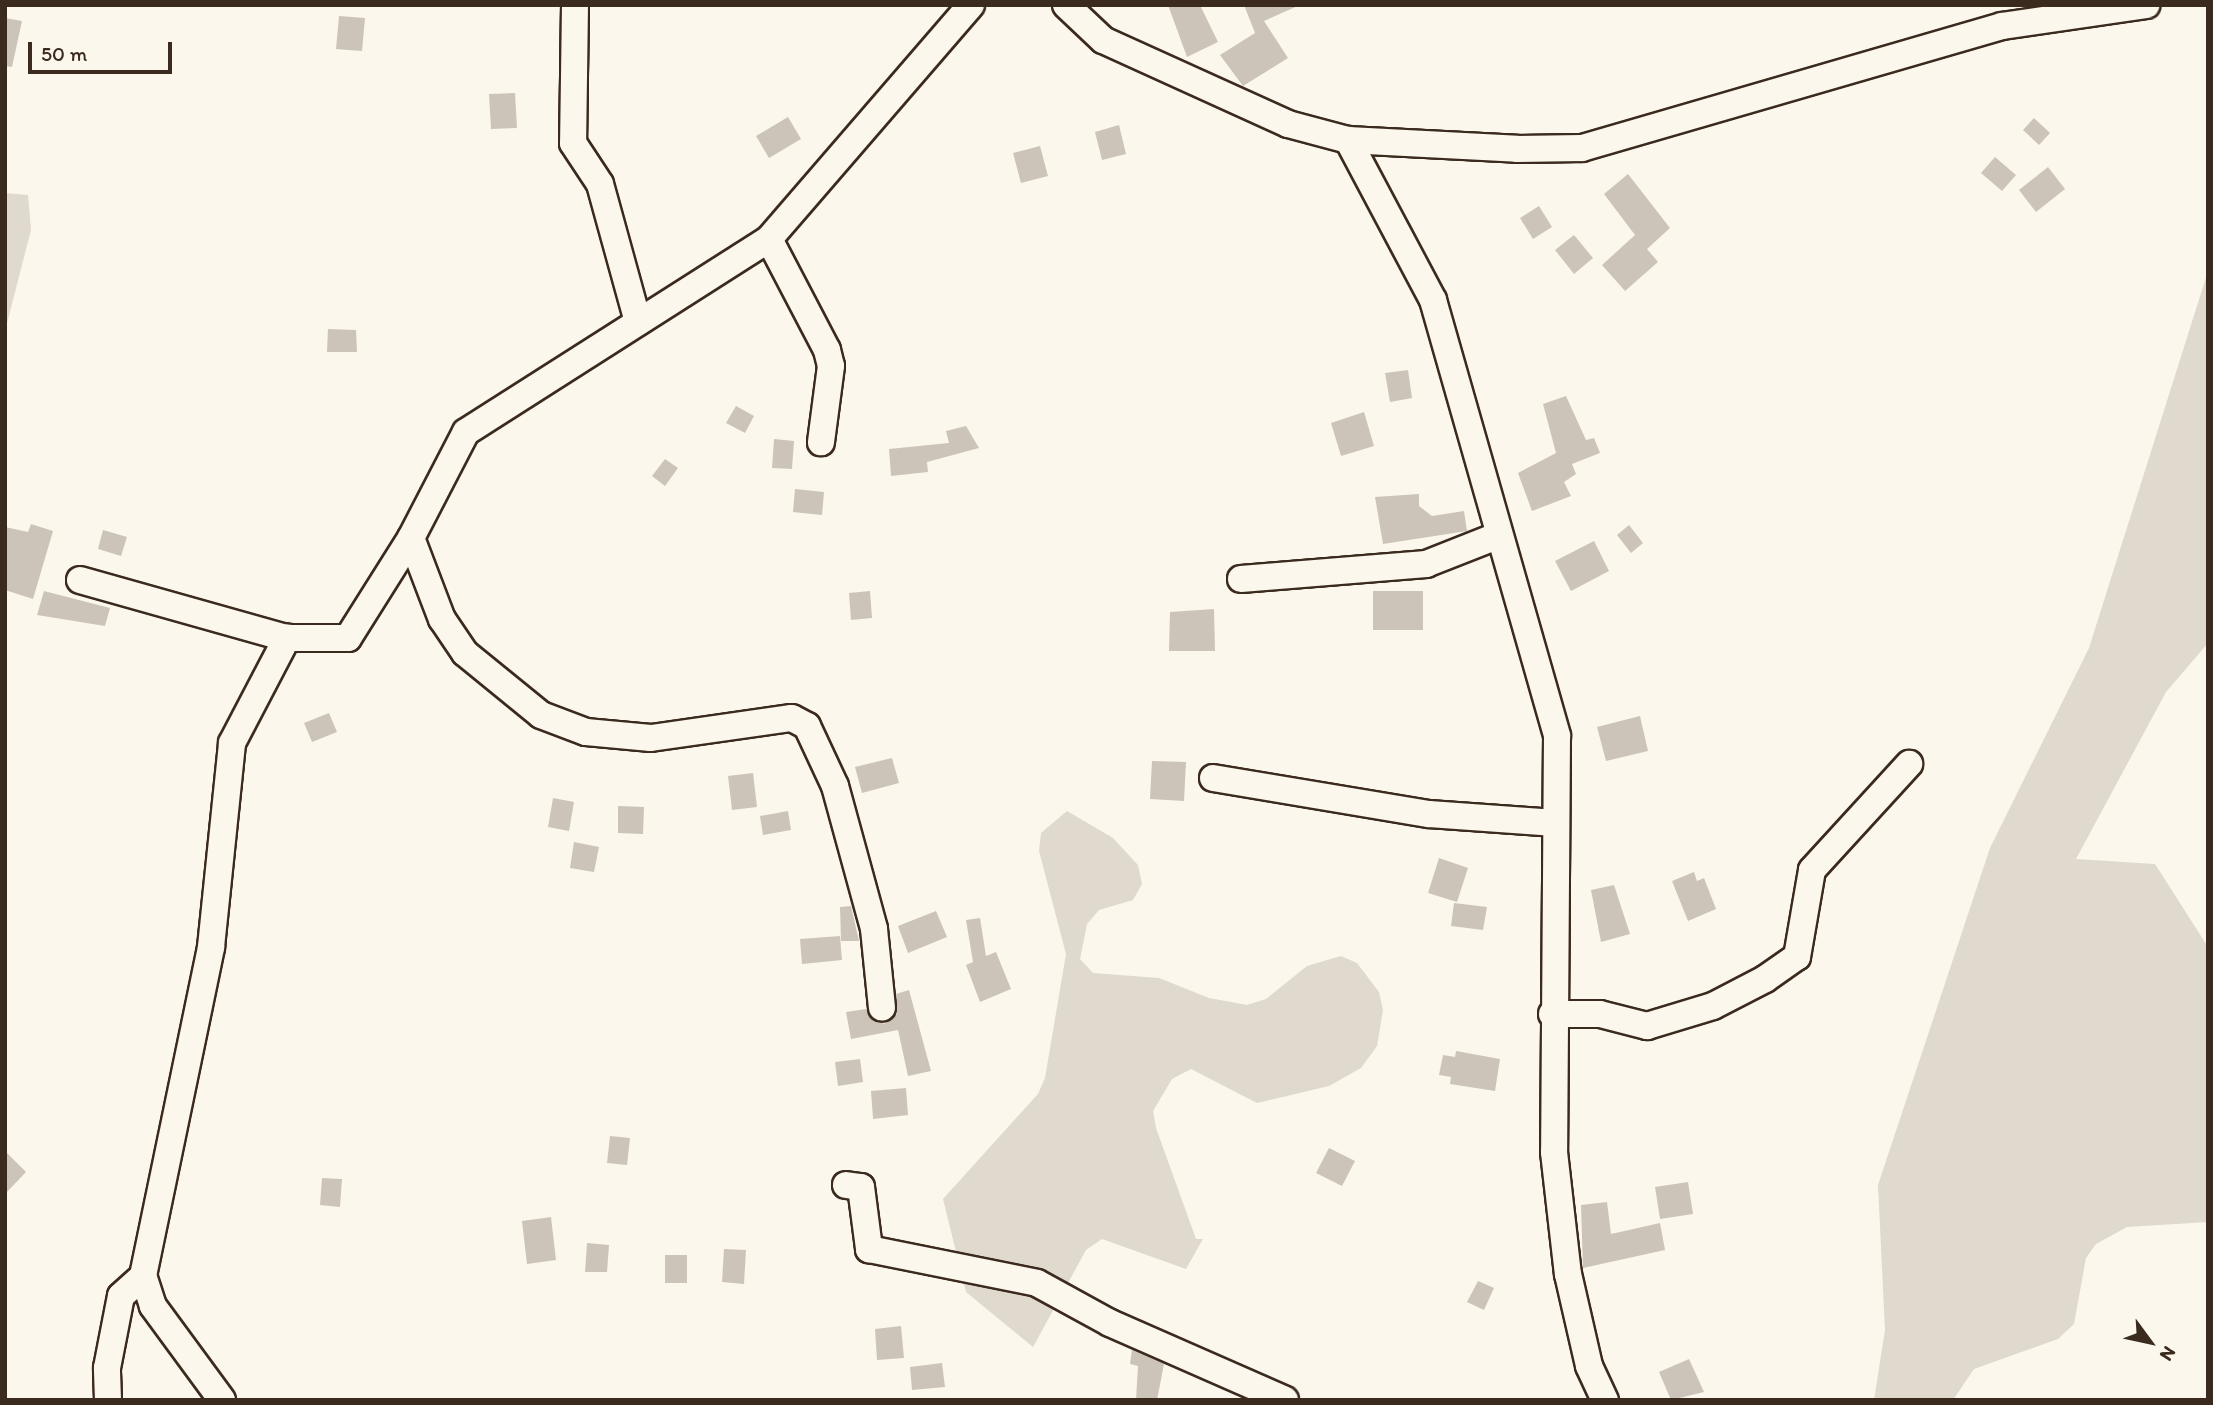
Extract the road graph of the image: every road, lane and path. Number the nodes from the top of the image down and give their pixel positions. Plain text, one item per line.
1 (575, 5) edge
2 (971, 5) edge
3 (1066, 5) edge
4 (2146, 5) edge
5 (1348, 140) junction
6 (769, 239) junction
7 (638, 322) junction
8 (821, 442) dead end
9 (1497, 536) junction
10 (411, 538) junction
11 (1241, 579) dead end
12 (80, 580) dead end
13 (287, 638) junction
14 (1909, 764) dead end
15 (1213, 779) dead end
16 (1556, 823) junction
17 (882, 1007) dead end
18 (1552, 1014) junction
19 (846, 1185) dead end
20 (143, 1276) junction
21 (108, 1400) edge
22 (222, 1400) edge
23 (1285, 1400) edge
24 (1605, 1400) edge

1 - 7 street
2 - 6 street
3 - 5 street
4 - 5 street
5 - 9 street
6 - 7 street
6 - 8 street
7 - 10 street
9 - 11 street
9 - 16 street
10 - 13 street
10 - 17 street
12 - 13 street
13 - 20 street
14 - 18 street
15 - 16 street
16 - 18 street
18 - 24 street
19 - 23 street
20 - 21 street
20 - 22 street

